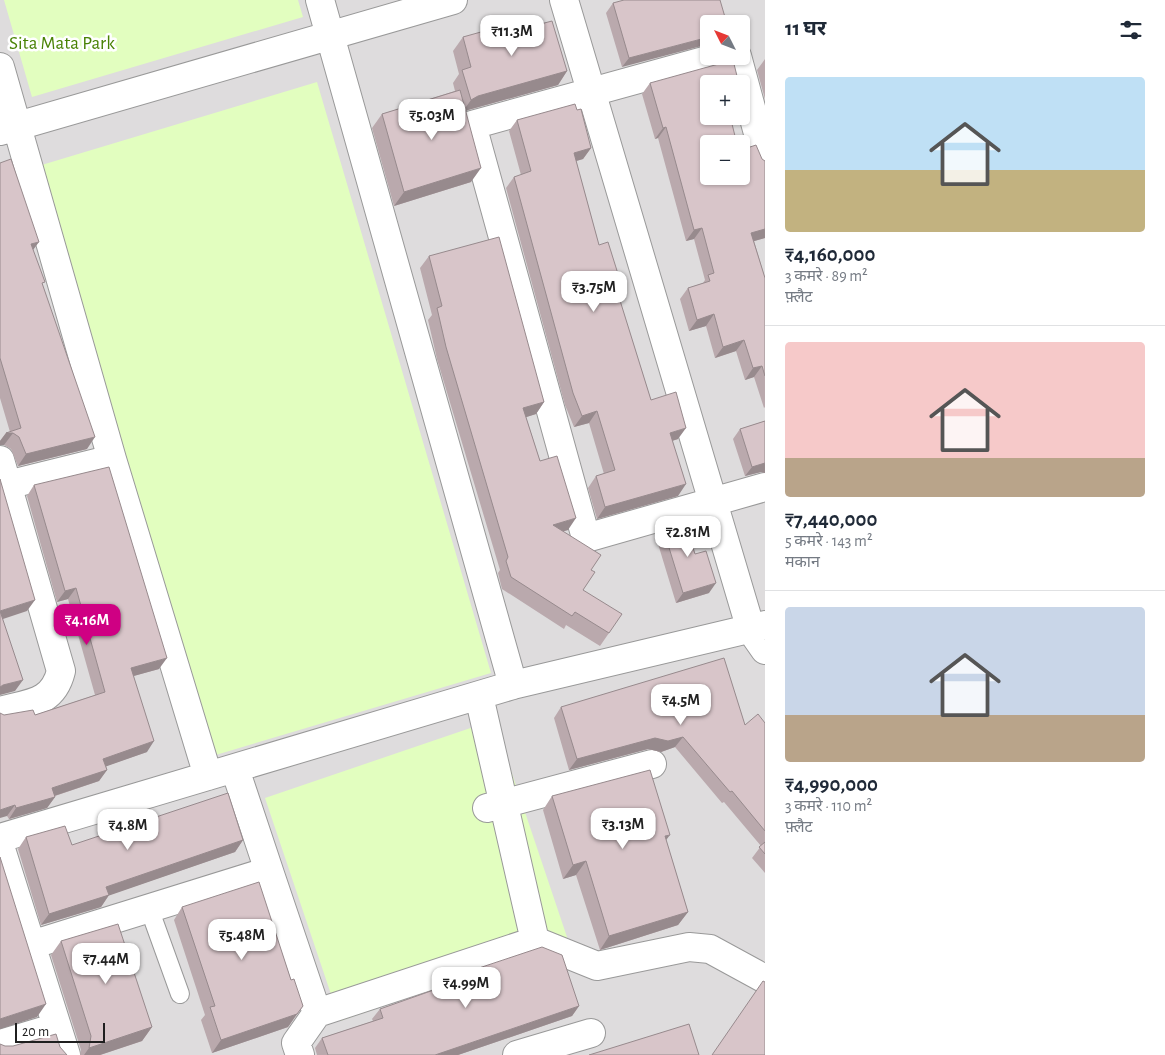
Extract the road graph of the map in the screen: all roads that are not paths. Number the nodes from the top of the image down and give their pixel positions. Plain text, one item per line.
1 (320, 0) edge
2 (453, 0) edge
3 (564, 0) edge
4 (330, 36) junction
5 (700, 62) edge
6 (739, 65) edge
7 (0, 67) edge
8 (591, 93) junction
9 (8, 128) edge
10 (765, 159) edge
11 (112, 459) junction
12 (4, 472) edge
13 (765, 487) edge
14 (713, 501) junction
15 (760, 635) edge
16 (513, 686) junction
17 (478, 696) junction
18 (0, 711) edge
19 (652, 764) dead end
20 (235, 769) junction
21 (208, 776) junction
22 (494, 806) junction
23 (0, 838) edge
24 (0, 846) edge
25 (268, 871) junction
26 (149, 908) junction
27 (535, 941) junction
28 (31, 945) junction
29 (765, 979) edge
30 (180, 994) dead end
31 (317, 1013) junction
32 (57, 1027) junction
33 (591, 1033) dead end
34 (0, 1044) edge
35 (66, 1055) edge
36 (300, 1055) edge
37 (517, 1055) edge

1 - 4 street
2 - 4 street
3 - 8 street
4 - 9 street
4 - 16 street
5 - 8 street
6 - 10 street
7 - 9 street
8 - 14 street
8 - 14 street
9 - 11 street
11 - 12 street
11 - 21 street
12 - 18 street
13 - 14 street
14 - 15 street
15 - 16 street
16 - 17 street
17 - 20 street
17 - 22 street
19 - 22 street
20 - 21 street
20 - 25 street
21 - 23 street
22 - 27 street
24 - 28 street
25 - 26 street
25 - 31 street
26 - 28 street
26 - 30 lane
27 - 29 street
27 - 31 street
28 - 32 street
31 - 36 street
32 - 34 street
32 - 35 street
33 - 37 street

